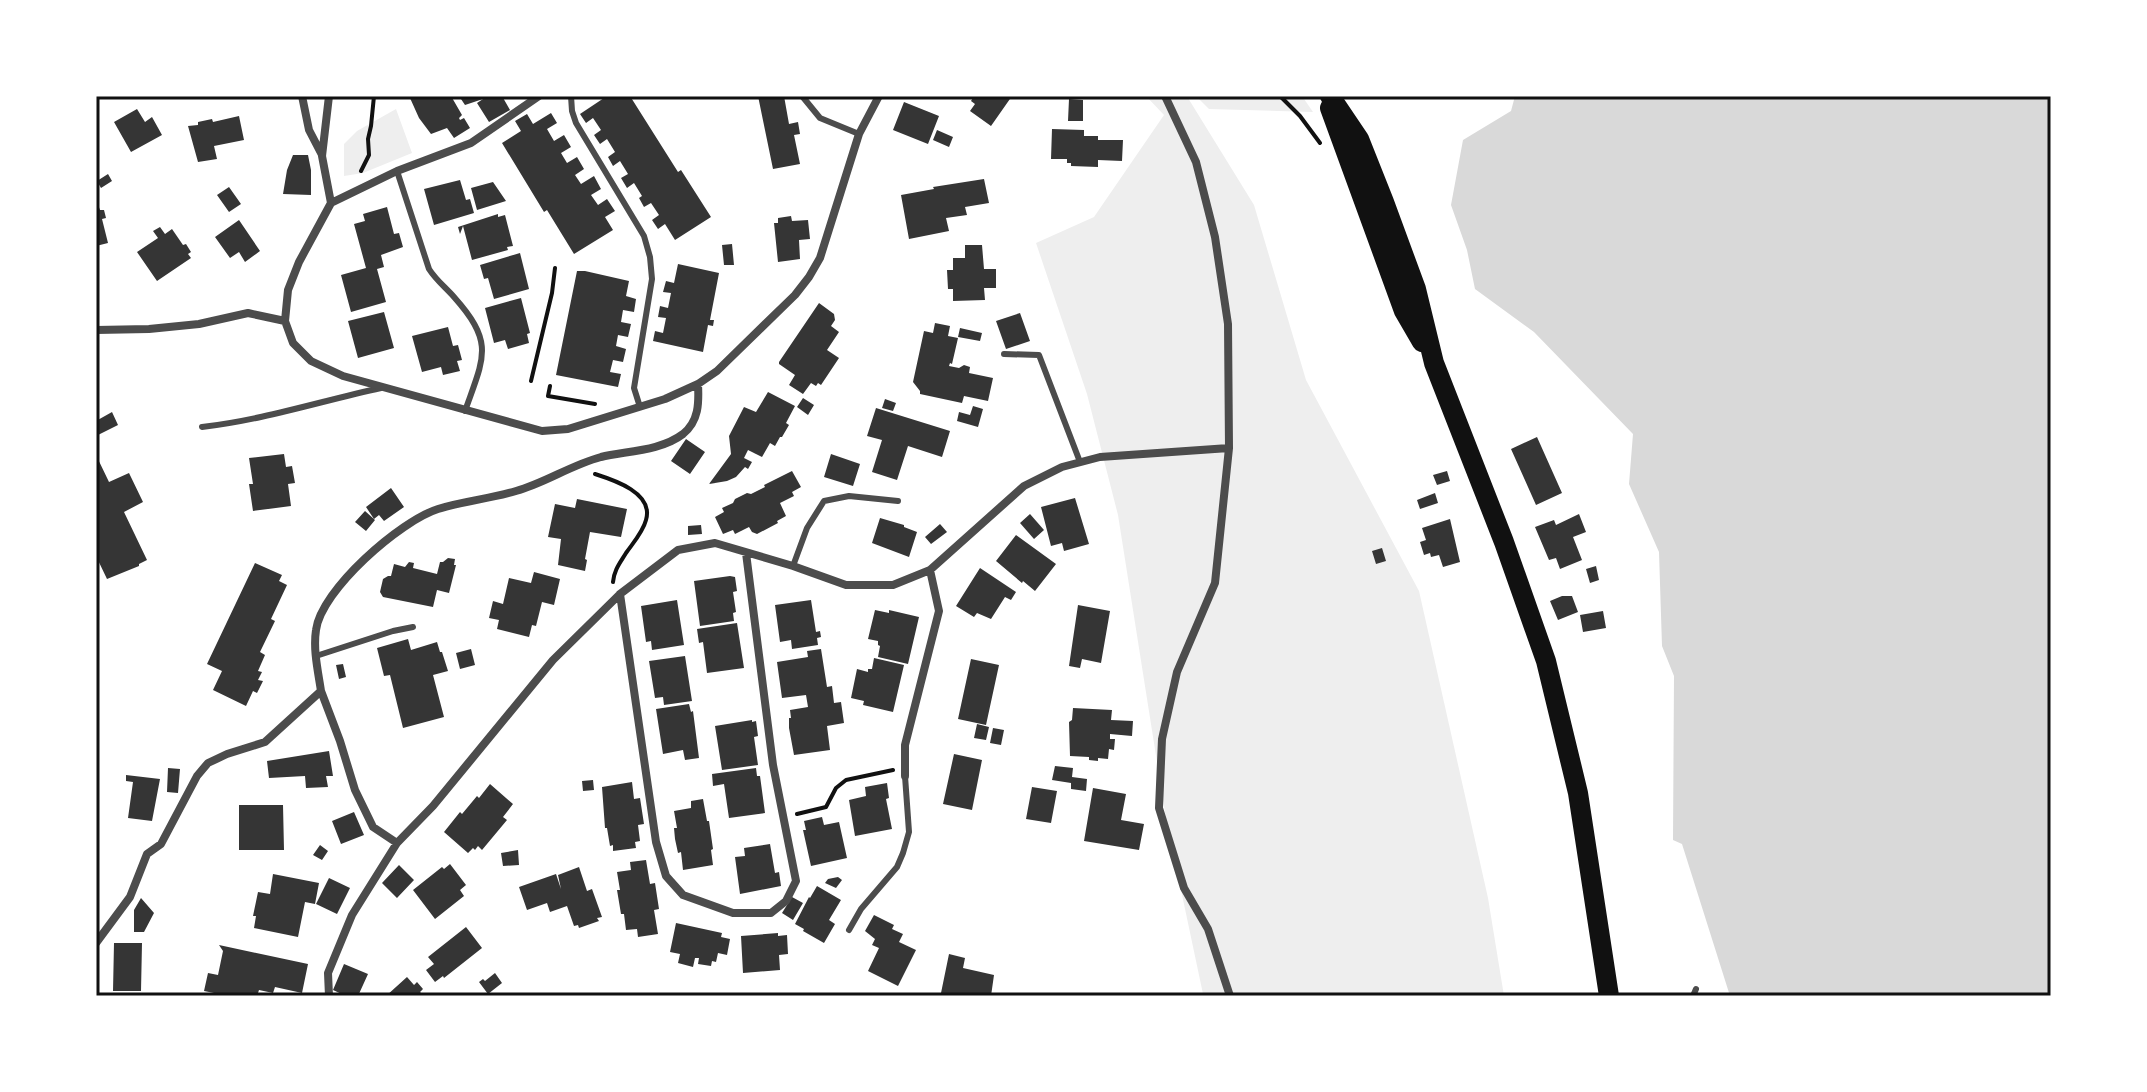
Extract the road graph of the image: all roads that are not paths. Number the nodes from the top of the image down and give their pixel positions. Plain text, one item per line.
1 (302, 96) edge
2 (329, 96) edge
3 (539, 96) edge
4 (571, 96) edge
5 (802, 96) edge
6 (879, 96) edge
7 (1165, 96) edge
8 (1328, 96) edge
9 (859, 134) junction
10 (322, 156) junction
11 (397, 171) junction
12 (331, 203) junction
13 (285, 321) junction
14 (96, 330) edge
15 (1004, 354) dead end
16 (698, 384) junction
17 (381, 388) junction
18 (640, 407) junction
19 (465, 411) junction
20 (202, 427) dead end
21 (1229, 448) junction
22 (1080, 462) junction
23 (898, 501) dead end
24 (746, 553) junction
25 (793, 566) junction
26 (930, 570) junction
27 (620, 594) junction
28 (413, 627) dead end
29 (316, 656) junction
30 (321, 691) junction
31 (905, 772) joint
32 (397, 843) junction
33 (849, 930) dead end
34 (96, 943) edge
35 (329, 996) edge
36 (1230, 996) edge
37 (1609, 996) edge

1 - 10 street
2 - 10 street
3 - 11 street
4 - 18 lane
5 - 9 lane
6 - 9 street
7 - 21 street
8 - 37 main road
9 - 16 street
10 - 12 street
11 - 12 street
11 - 19 lane
12 - 13 street
13 - 14 street
13 - 17 street
15 - 22 lane
16 - 18 street
16 - 29 street
17 - 19 street
17 - 20 lane
18 - 19 street
21 - 22 street
21 - 36 street
22 - 26 street
23 - 25 lane
24 - 25 street
24 - 27 street
24 - 27 street
25 - 26 street
26 - 31 street
27 - 32 street
28 - 29 lane
29 - 30 street
30 - 32 street
30 - 34 street
31 - 33 lane
32 - 35 street

